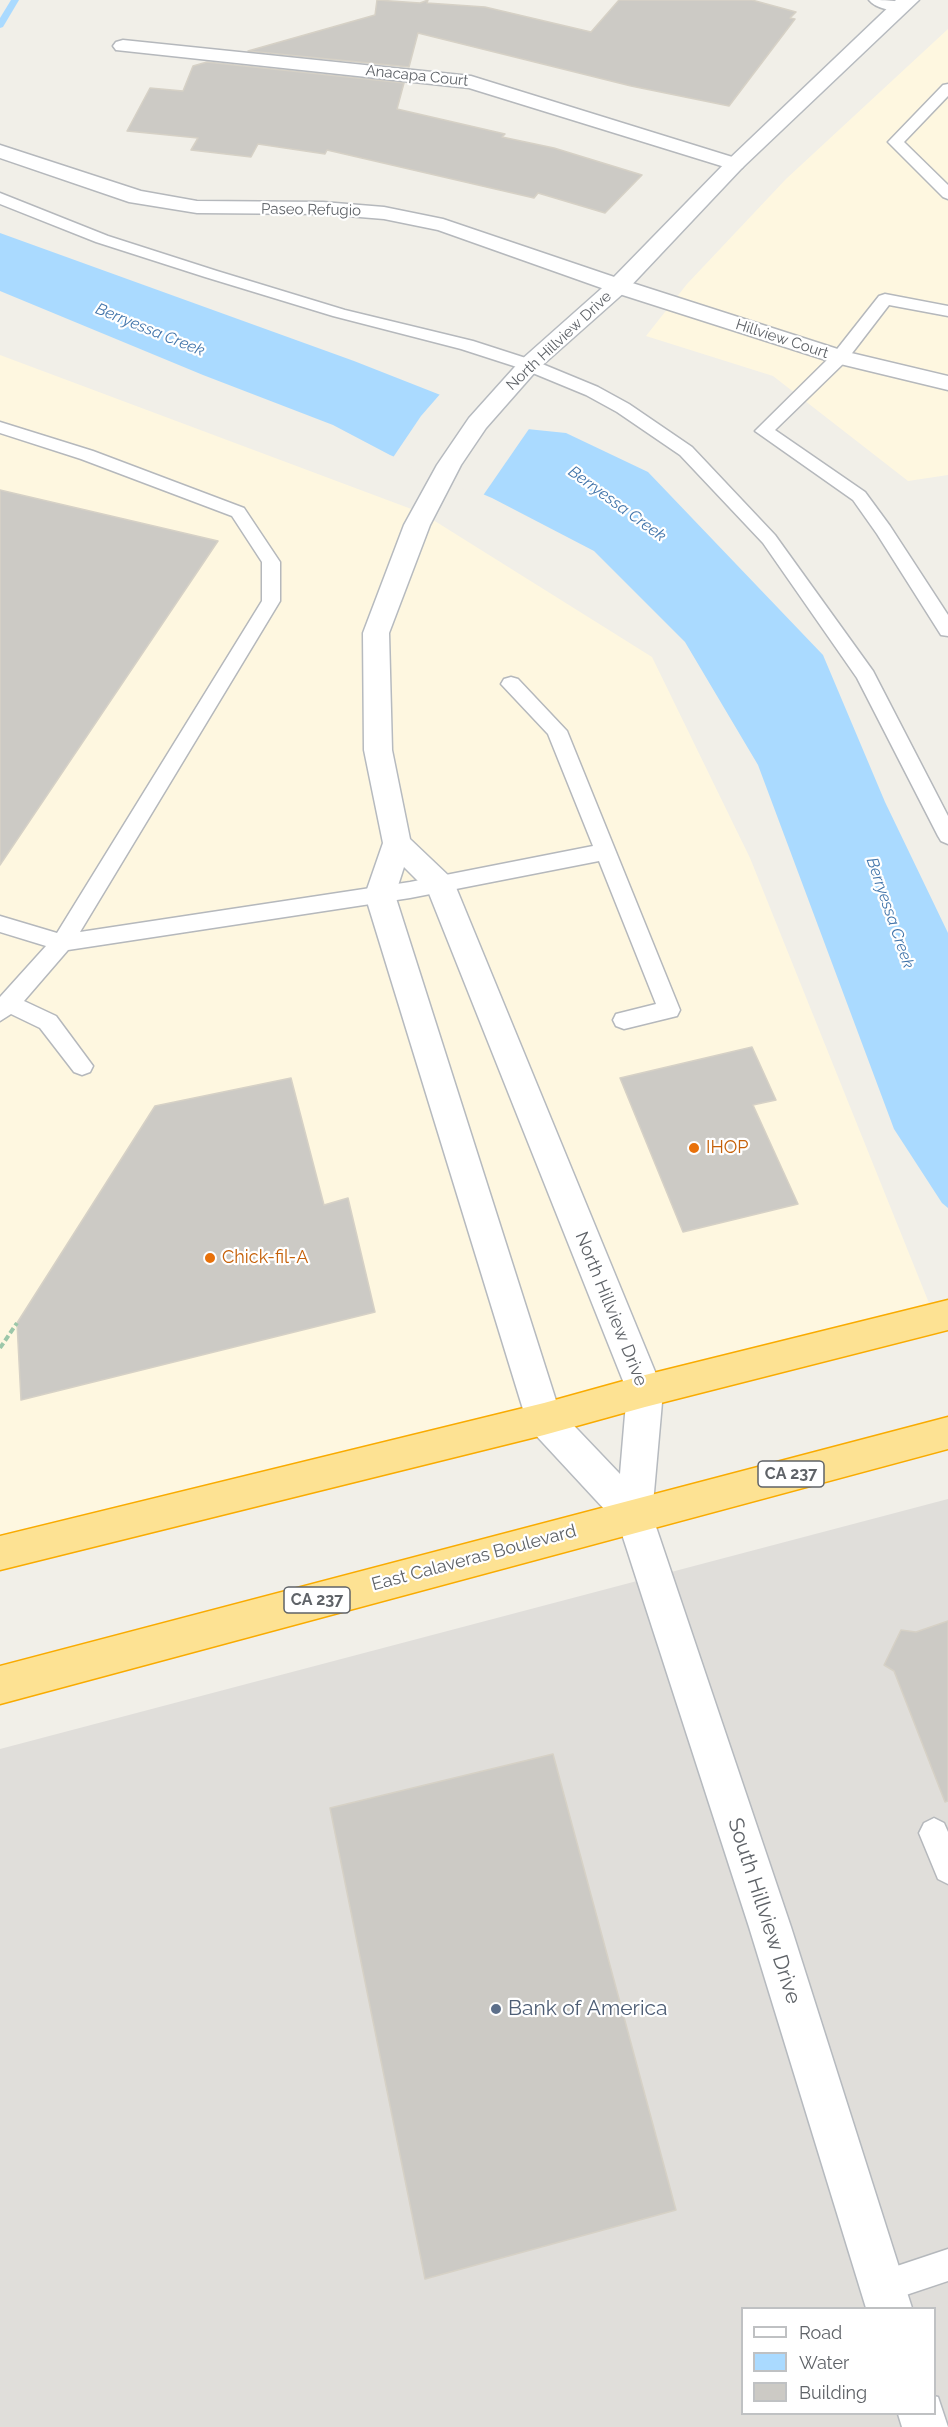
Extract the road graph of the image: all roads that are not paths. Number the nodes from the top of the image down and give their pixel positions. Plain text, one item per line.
1 (879, 0) edge
2 (905, 3) edge
3 (123, 46) dead end
4 (948, 88) edge
5 (0, 151) edge
6 (735, 164) junction
7 (948, 194) edge
8 (0, 198) edge
9 (618, 286) junction
10 (948, 311) edge
11 (840, 357) junction
12 (529, 365) junction
13 (948, 383) edge
14 (0, 427) edge
15 (941, 605) edge
16 (948, 630) edge
17 (511, 684) dead end
18 (948, 836) edge
19 (397, 843) junction
20 (604, 852) junction
21 (440, 885) junction
22 (380, 895) junction
23 (0, 924) edge
24 (62, 943) junction
25 (4, 1007) edge
26 (624, 1020) dead end
27 (82, 1066) dead end
28 (948, 1315) edge
29 (645, 1391) junction
30 (544, 1419) junction
31 (948, 1433) edge
32 (634, 1515) junction
33 (0, 1552) edge
34 (0, 1685) edge
35 (934, 1833) dead end
36 (948, 1869) edge
37 (948, 2265) edge
38 (885, 2298) edge

1 - 2 street
2 - 6 street, North Hillview Drive
3 - 6 street, Anacapa Court
4 - 7 lane
5 - 9 street, Paseo Refugio
6 - 9 street, North Hillview Drive
8 - 12 lane
9 - 11 street, Hillview Court
9 - 12 street, North Hillview Drive
10 - 11 lane
11 - 13 street, Hillview Court
11 - 15 lane
12 - 18 lane
12 - 19 street, North Hillview Drive
14 - 24 lane
15 - 16 lane
17 - 20 lane
19 - 21 street, North Hillview Drive
19 - 22 street, North Hillview Drive
20 - 21 lane
20 - 26 lane
21 - 22 lane
21 - 29 street, North Hillview Drive
22 - 24 lane
22 - 30 street
23 - 24 lane
24 - 25 lane
25 - 27 lane
28 - 29 highway
29 - 30 highway
29 - 32 street, North Hillview Drive
30 - 32 street
30 - 33 highway
31 - 32 highway, East Calaveras Boulevard / CA 237
32 - 34 highway, East Calaveras Boulevard / CA 237
32 - 38 street, South Hillview Drive
35 - 36 lane
37 - 38 lane

